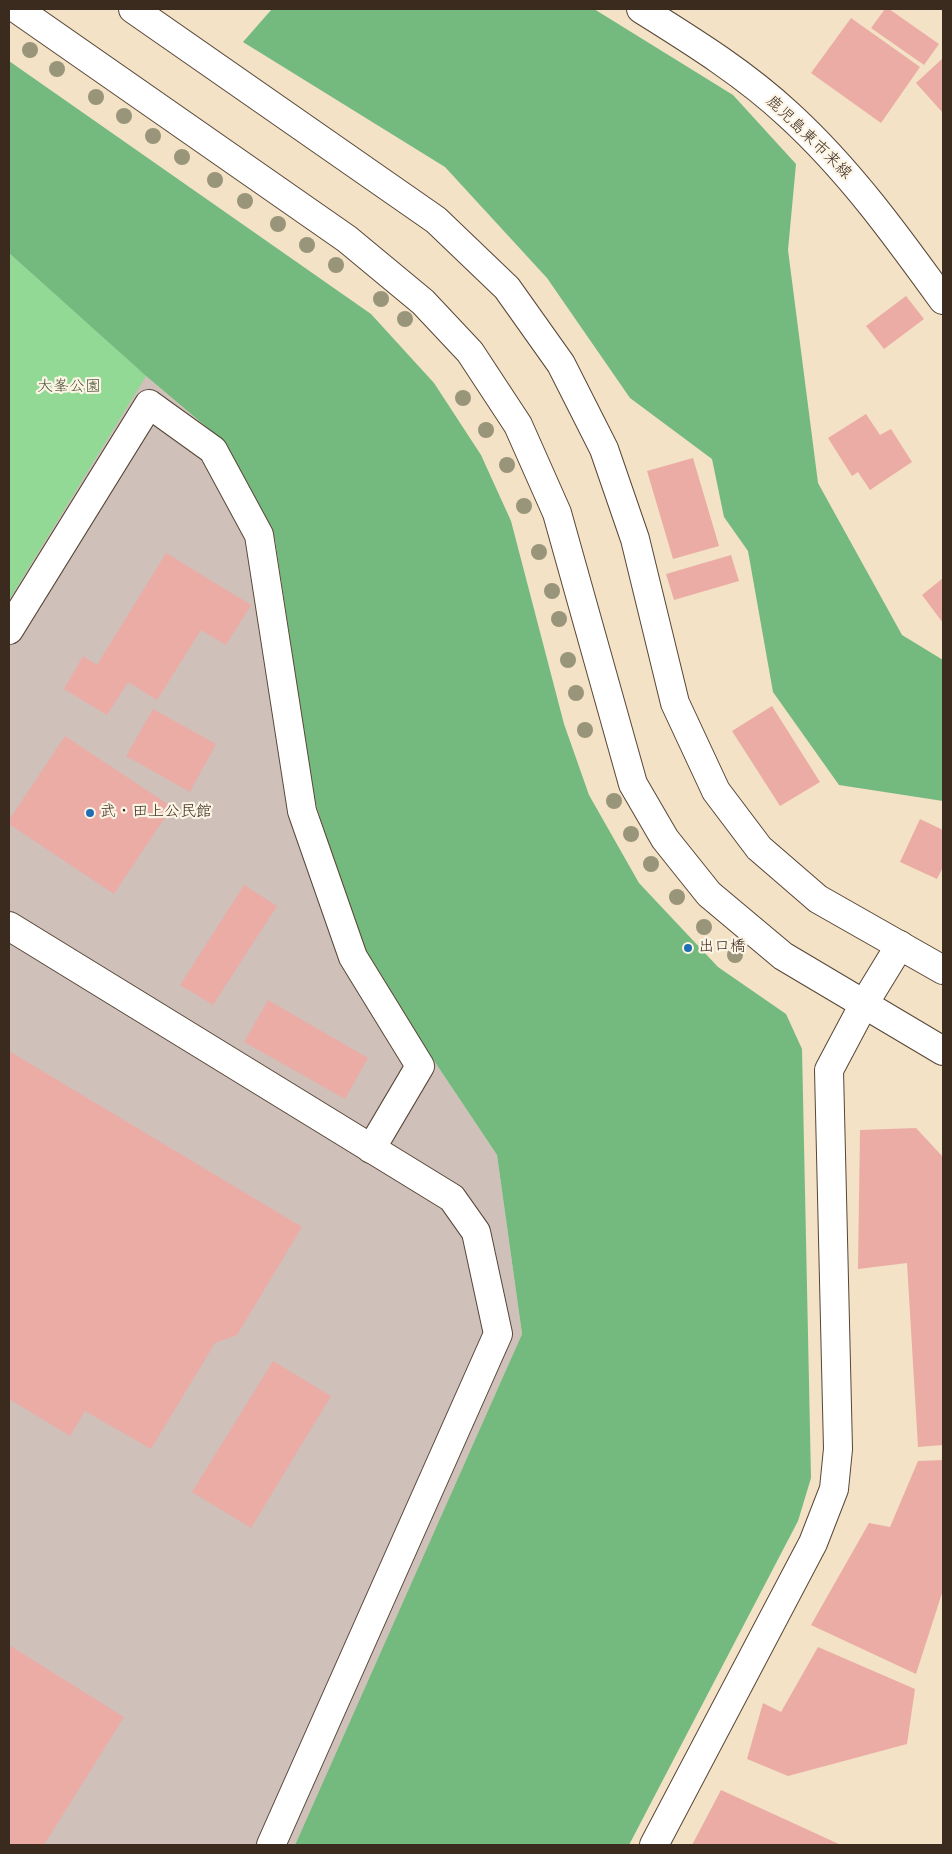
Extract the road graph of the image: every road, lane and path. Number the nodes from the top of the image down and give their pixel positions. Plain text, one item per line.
1 (17, 9) edge
2 (133, 9) edge
3 (642, 9) edge
4 (943, 300) edge
5 (9, 630) edge
6 (9, 926) edge
7 (900, 945) junction
8 (943, 970) edge
9 (864, 1004) junction
10 (943, 1051) edge
11 (371, 1149) junction
12 (271, 1845) edge
13 (654, 1845) edge

1 - 9 street
2 - 7 street
3 - 4 street, 鹿児島東市来線
5 - 11 street
6 - 11 street
7 - 8 street
7 - 9 street
9 - 10 street
9 - 13 street
11 - 12 street

